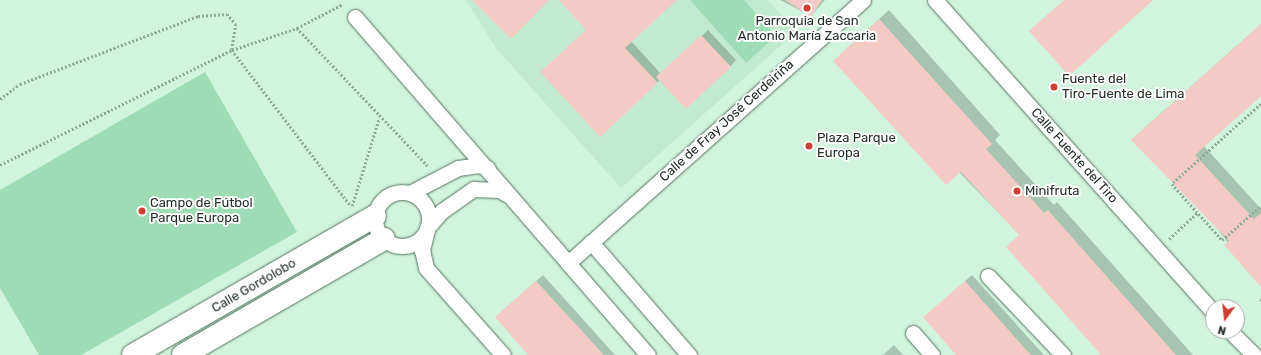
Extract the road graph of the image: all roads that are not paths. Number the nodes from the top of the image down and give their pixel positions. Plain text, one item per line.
1 (863, 0) edge
2 (935, 0) edge
3 (355, 17) dead end
4 (488, 168) junction
5 (410, 193) junction
6 (516, 199) junction
7 (363, 215) junction
8 (427, 229) junction
9 (384, 239) junction
10 (591, 242) junction
11 (568, 263) junction
12 (988, 276) dead end
13 (1205, 303) edge
14 (913, 333) dead end
15 (1238, 339) edge
16 (134, 355) edge
17 (183, 355) edge
18 (502, 355) edge
19 (648, 355) edge
20 (689, 355) edge
21 (932, 355) edge
22 (1063, 355) edge
23 (1254, 355) edge

1 - 10 street, Calle de Fray José Cerdeiriña
2 - 13 street, Calle Fuente del Tiro
3 - 4 street
4 - 5 street
4 - 6 street
5 - 7 street
5 - 8 street
6 - 8 street
6 - 11 street
7 - 9 street
7 - 16 street, Calle Gordolobo
8 - 9 street
8 - 18 street
9 - 17 street, Calle Gordolobo
10 - 11 street, Calle de Fray José Cerdeiriña
10 - 20 street
11 - 19 street
12 - 22 street
14 - 21 street
15 - 23 street

